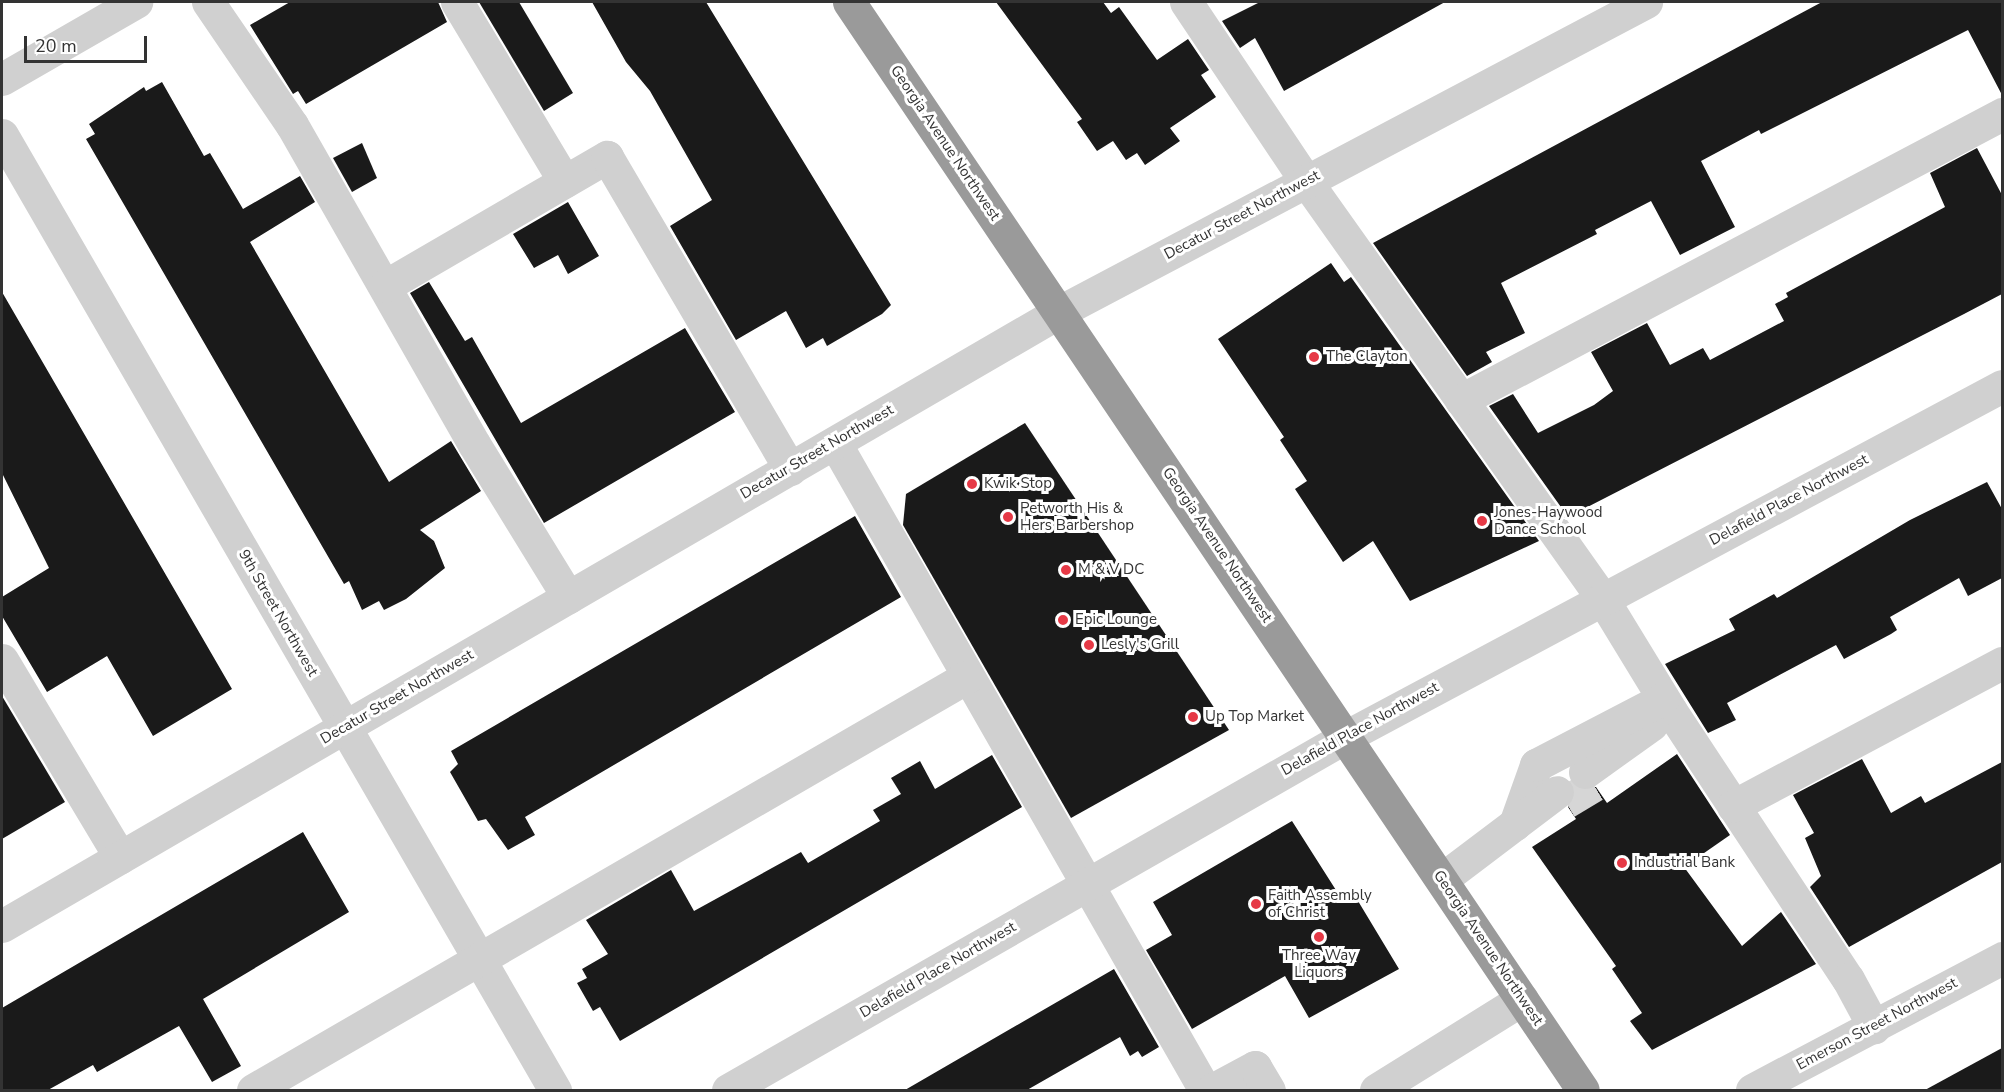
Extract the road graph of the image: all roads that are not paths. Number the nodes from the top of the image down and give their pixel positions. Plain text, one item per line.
1 (136, 2) edge
2 (208, 2) edge
3 (457, 2) edge
4 (849, 2) edge
5 (1186, 2) edge
6 (1646, 2) edge
7 (2, 79) edge
8 (2002, 114) edge
9 (2, 135) edge
10 (564, 181) junction
11 (1306, 181) junction
12 (385, 286) junction
13 (1059, 312) junction
14 (2002, 386) edge
15 (1461, 400) junction
16 (835, 443) junction
17 (789, 469) junction
18 (568, 597) junction
19 (1602, 598) junction
20 (2, 660) edge
21 (2002, 663) edge
22 (967, 677) junction
23 (1672, 712) junction
24 (345, 727) junction
25 (1347, 736) junction
26 (1589, 779) tunnel mouth
27 (1562, 797) tunnel mouth
28 (1733, 806) junction
29 (1515, 824) junction
30 (120, 857) junction
31 (1442, 879) junction
32 (1089, 884) junction
33 (2, 926) edge
34 (479, 958) junction
35 (2002, 958) edge
36 (1522, 999) junction
37 (1874, 1027) junction
38 (253, 1090) edge
39 (555, 1090) edge
40 (728, 1090) edge
41 (1205, 1090) edge
42 (1212, 1090) edge
43 (1269, 1090) edge
44 (1376, 1090) edge
45 (1583, 1090) edge
46 (1752, 1090) edge

1 - 7 street
2 - 12 street
3 - 10 street
4 - 13 highway, Georgia Avenue Northwest
5 - 11 street
6 - 11 street, Decatur Street Northwest
8 - 15 street
9 - 24 street, 9th Street Northwest
10 - 12 street
10 - 17 street
11 - 13 street, Decatur Street Northwest
11 - 15 street
12 - 18 street
13 - 16 street, Decatur Street Northwest
13 - 25 highway, Georgia Avenue Northwest
14 - 19 street, Delafield Place Northwest
15 - 19 street
16 - 17 street, Decatur Street Northwest
16 - 22 street
17 - 18 street, Decatur Street Northwest
18 - 24 street, Decatur Street Northwest
19 - 23 street
19 - 25 street, Delafield Place Northwest
20 - 30 street
21 - 28 street
22 - 32 street
22 - 34 street
23 - 26 street
23 - 28 street
23 - 29 street
24 - 30 street, Decatur Street Northwest
24 - 34 street, 9th Street Northwest
25 - 31 highway, Georgia Avenue Northwest
25 - 32 street, Delafield Place Northwest
27 - 29 street
28 - 37 street
29 - 31 street
30 - 33 street, Decatur Street Northwest
31 - 36 highway, Georgia Avenue Northwest
32 - 40 street, Delafield Place Northwest
32 - 41 street
34 - 38 street
34 - 39 street, 9th Street Northwest
35 - 37 street, Emerson Street Northwest
36 - 44 street
36 - 45 highway, Georgia Avenue Northwest
37 - 46 street, Emerson Street Northwest
42 - 43 street

